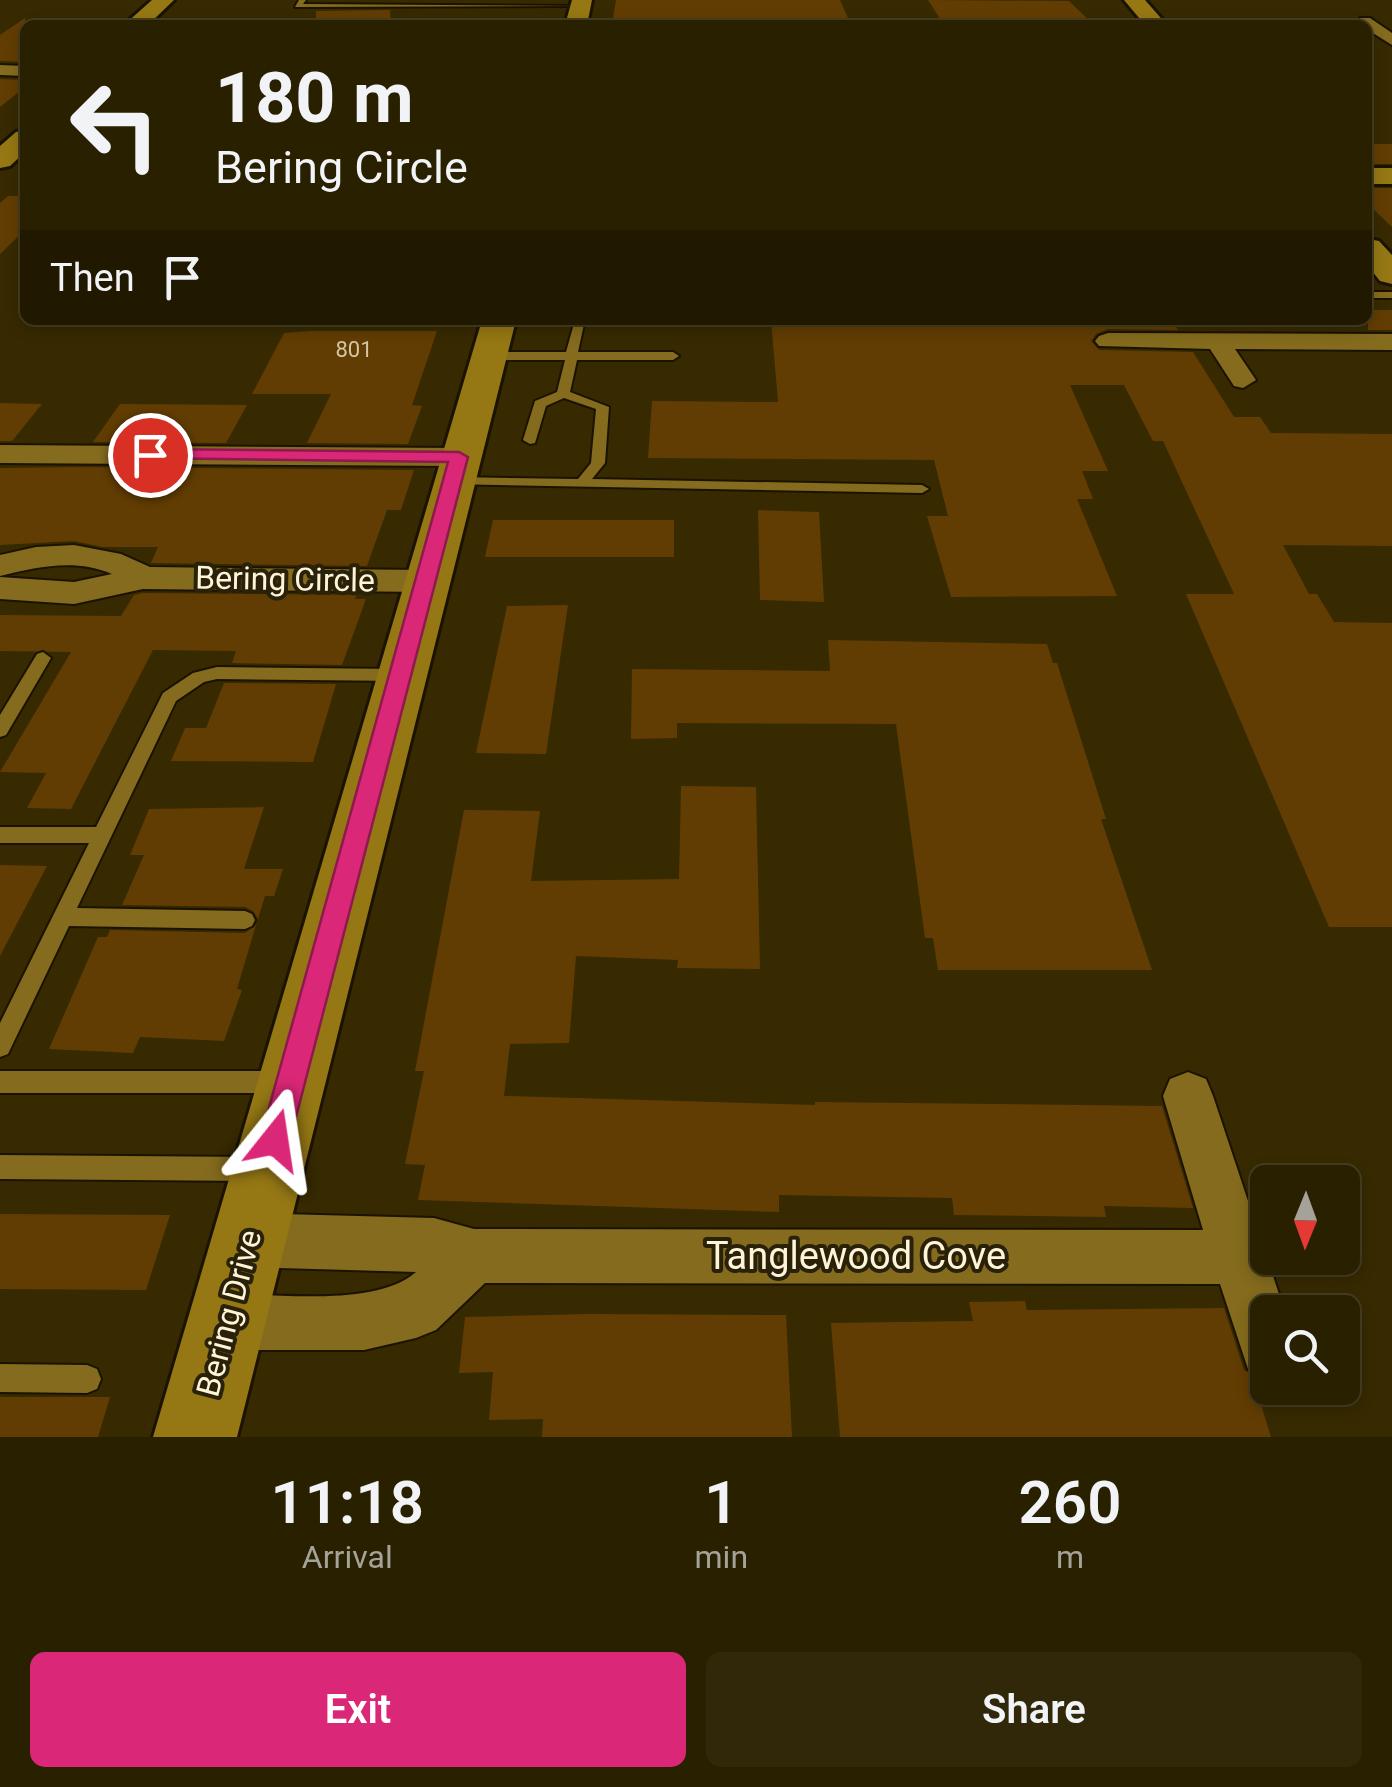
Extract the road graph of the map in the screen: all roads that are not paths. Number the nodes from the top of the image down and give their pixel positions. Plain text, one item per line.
1 (164, 0) edge
2 (185, 0) edge
3 (303, 0) edge
4 (1134, 0) edge
5 (579, 10) edge
6 (141, 20) edge
7 (162, 20) edge
8 (1152, 20) edge
9 (20, 122) edge
10 (0, 139) edge
11 (20, 142) edge
12 (0, 160) edge
13 (577, 325) edge
14 (494, 338) edge
15 (1108, 341) dead end
16 (1218, 342) junction
17 (1392, 342) edge
18 (571, 356) junction
19 (674, 356) dead end
20 (1242, 380) dead end
21 (563, 394) junction
22 (530, 440) dead end
23 (0, 454) edge
24 (456, 469) junction
25 (582, 483) junction
26 (922, 488) dead end
27 (0, 566) edge
28 (144, 578) junction
29 (426, 580) junction
30 (0, 588) edge
31 (43, 658) dead end
32 (400, 676) junction
33 (0, 730) edge
34 (0, 835) edge
35 (101, 835) junction
36 (62, 916) junction
37 (245, 920) dead end
38 (0, 1047) edge
39 (0, 1082) edge
40 (290, 1082) junction
41 (1188, 1096) dead end
42 (0, 1167) edge
43 (267, 1169) junction
44 (248, 1240) junction
45 (474, 1256) junction
46 (1238, 1257) junction
47 (1250, 1295) edge
48 (226, 1322) junction
49 (0, 1378) edge
50 (86, 1379) dead end
51 (195, 1437) edge

1 - 6 street
2 - 7 street
3 - 5 lane
4 - 8 street
9 - 10 street
11 - 12 street
13 - 18 lane
14 - 18 lane
14 - 24 street, Bering Drive
15 - 16 street
16 - 17 street
16 - 20 street
18 - 19 lane
18 - 21 lane
21 - 22 lane
21 - 25 lane
23 - 24 street
24 - 25 lane
24 - 29 street, Bering Drive
25 - 26 lane
27 - 28 street, Bering Circle
28 - 29 street, Bering Circle
28 - 30 street, Bering Circle
29 - 32 street, Bering Drive
31 - 33 lane
32 - 35 lane
32 - 40 street, Bering Drive
34 - 35 lane
35 - 36 lane
36 - 37 lane
36 - 38 lane
39 - 40 lane
40 - 43 street, Bering Drive
41 - 46 street
42 - 43 lane
43 - 44 street, Bering Drive
44 - 45 street, Tanglewood Cove
44 - 48 street, Bering Drive
45 - 46 street, Tanglewood Cove
45 - 48 street
46 - 47 street
48 - 51 street, Bering Drive
49 - 50 lane

